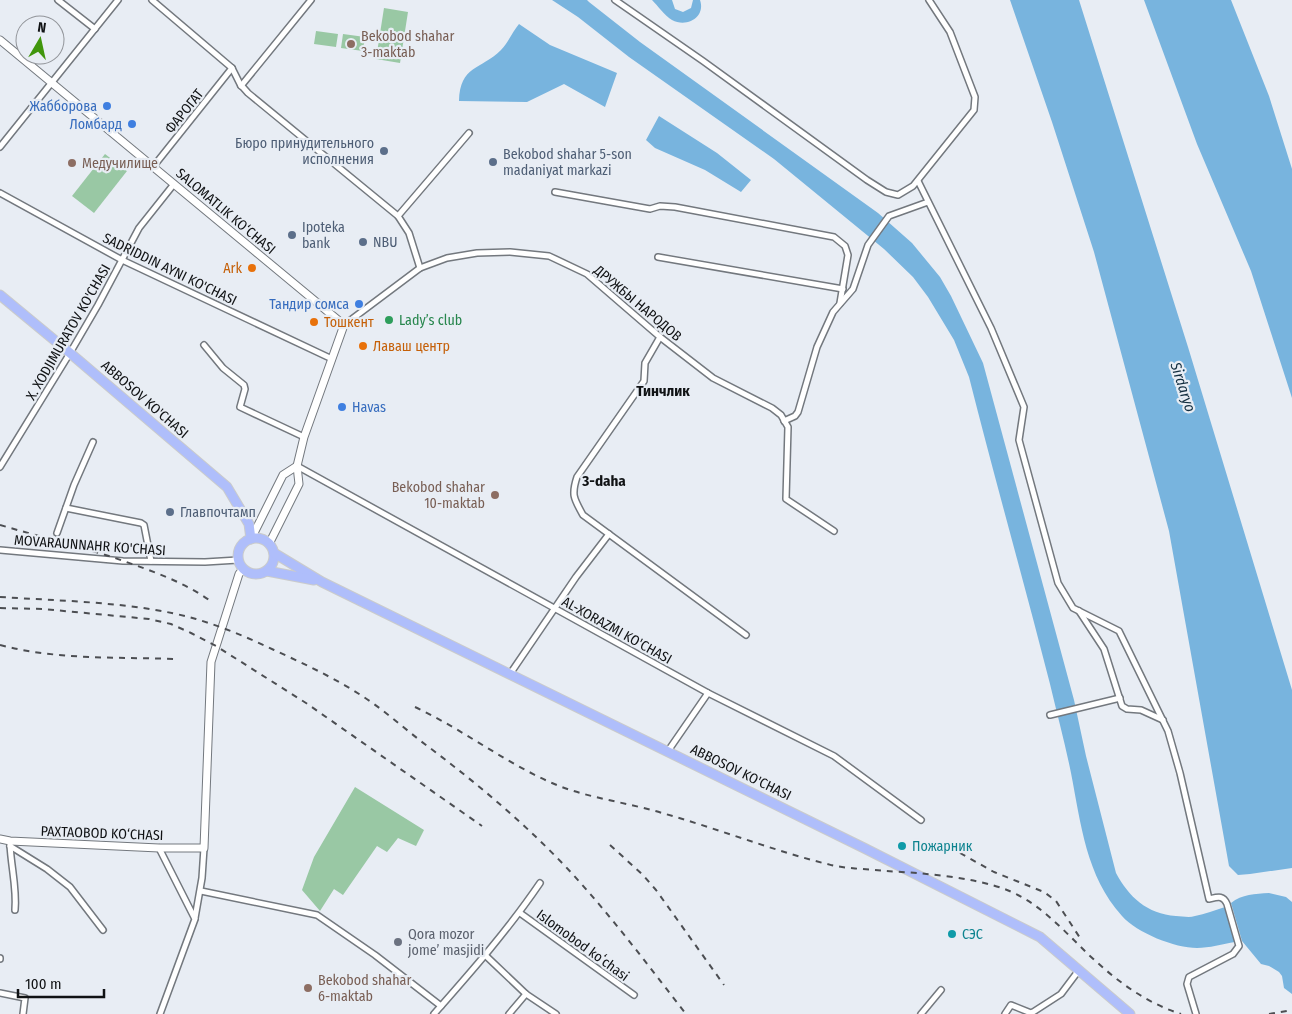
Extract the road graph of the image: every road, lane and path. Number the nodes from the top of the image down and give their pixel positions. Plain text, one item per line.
1 (58, 0) edge
2 (118, 0) edge
3 (152, 0) edge
4 (311, 0) edge
5 (615, 0) edge
6 (929, 0) edge
7 (95, 29) junction
8 (0, 40) edge
9 (232, 68) junction
10 (52, 83) junction
11 (241, 86) junction
12 (469, 133) dead end
13 (0, 147) edge
14 (153, 167) junction
15 (918, 180) junction
16 (174, 184) junction
17 (555, 192) dead end
18 (0, 193) edge
19 (928, 202) junction
20 (398, 216) junction
21 (658, 256) dead end
22 (122, 260) junction
23 (420, 268) junction
24 (842, 289) junction
25 (0, 295) edge
26 (840, 303) junction
27 (344, 325) junction
28 (660, 337) junction
29 (204, 345) dead end
30 (70, 353) junction
31 (332, 359) junction
32 (784, 421) junction
33 (304, 437) junction
34 (93, 442) dead end
35 (297, 466) junction
36 (0, 467) edge
37 (66, 508) junction
38 (834, 531) dead end
39 (57, 533) dead end
40 (609, 534) junction
41 (251, 539) junction
42 (269, 544) junction
43 (0, 550) edge
44 (274, 553) junction
45 (238, 560) junction
46 (151, 561) junction
47 (243, 569) junction
48 (267, 571) junction
49 (322, 582) junction
50 (554, 608) junction
51 (1079, 611) junction
52 (746, 635) dead end
53 (510, 674) junction
54 (708, 693) junction
55 (1120, 698) junction
56 (1050, 715) dead end
57 (1163, 720) junction
58 (668, 752) junction
59 (921, 820) dead end
60 (0, 839) edge
61 (10, 844) junction
62 (158, 848) junction
63 (204, 848) junction
64 (540, 883) dead end
65 (201, 891) junction
66 (16, 910) dead end
67 (520, 913) junction
68 (195, 918) junction
69 (104, 930) dead end
70 (485, 955) junction
71 (1079, 970) junction
72 (942, 990) dead end
73 (0, 994) edge
74 (526, 994) junction
75 (634, 996) dead end
76 (441, 1006) junction
77 (1034, 1013) edge
78 (23, 1014) edge
79 (160, 1014) edge
80 (434, 1014) edge
81 (509, 1014) edge
82 (556, 1014) edge
83 (921, 1014) edge
84 (1006, 1014) edge
85 (1130, 1014) edge
86 (1196, 1014) edge

1 - 7 street
2 - 7 street
3 - 9 street
4 - 11 street
5 - 15 street
6 - 15 street
7 - 10 street
8 - 10 street, SALOMATLIK KO‘CHASI
9 - 11 street
9 - 14 street, ФАРОГАТ
10 - 13 street
10 - 14 street, SALOMATLIK KO‘CHASI
11 - 20 street
12 - 20 street
14 - 16 street, SALOMATLIK KO‘CHASI
15 - 19 street
16 - 22 street, X. XODJIMURATOV KO'CHASI
16 - 27 street, SALOMATLIK KO‘CHASI
17 - 24 street
18 - 22 street, SADRIDDIN AYNI KO'CHASI
19 - 26 street
19 - 51 street
20 - 23 street
21 - 24 street
22 - 30 street, X. XODJIMURATOV KO'CHASI
22 - 31 street, SADRIDDIN AYNI KO'CHASI
23 - 27 street, ДРУЖБЫ НАРОДОВ
23 - 28 street, ДРУЖБЫ НАРОДОВ
24 - 26 street
25 - 30 main road, ABBOSOV KO'CHASI
26 - 32 street
27 - 31 street
28 - 32 street, ДРУЖБЫ НАРОДОВ
28 - 40 street
29 - 33 street
30 - 36 street, X. XODJIMURATOV KO'CHASI
30 - 41 main road, ABBOSOV KO'CHASI
31 - 33 street
32 - 38 street
33 - 35 street
34 - 37 street
35 - 41 street
35 - 42 street
35 - 50 street, AL-XORAZMI KO'CHASI
37 - 39 street
37 - 46 street
40 - 50 street
40 - 52 street
41 - 42 main road
41 - 45 main road
42 - 44 main road
43 - 46 street, MOVARAUNNAHR KO'CHASI
44 - 48 main road
44 - 49 main road, ABBOSOV KO'CHASI
45 - 46 street, MOVARAUNNAHR KO'CHASI
45 - 47 main road
47 - 48 main road
47 - 63 street
48 - 49 main road, ABBOSOV KO'CHASI
49 - 53 main road, ABBOSOV KO'CHASI
50 - 53 street
50 - 54 street, AL-XORAZMI KO'CHASI
51 - 55 street
51 - 57 street
53 - 58 main road, ABBOSOV KO'CHASI
54 - 58 street
54 - 59 street, AL-XORAZMI KO'CHASI
55 - 56 street
55 - 57 street
57 - 86 street
58 - 71 main road, ABBOSOV KO'CHASI
60 - 61 street, PAXTAOBOD KO‘CHASI
61 - 62 street, PAXTAOBOD KO‘CHASI
61 - 66 street
61 - 69 street
62 - 63 street, PAXTAOBOD KO‘CHASI
62 - 68 street
63 - 65 street
64 - 67 street
65 - 68 street
65 - 76 street
67 - 70 street
67 - 75 street, Islomobod koʻchasi
68 - 79 street
70 - 74 street
70 - 76 street
71 - 77 street
71 - 85 main road, ABBOSOV KO'CHASI
72 - 83 street
73 - 78 street
74 - 81 street
74 - 82 street
76 - 80 street
77 - 84 street

